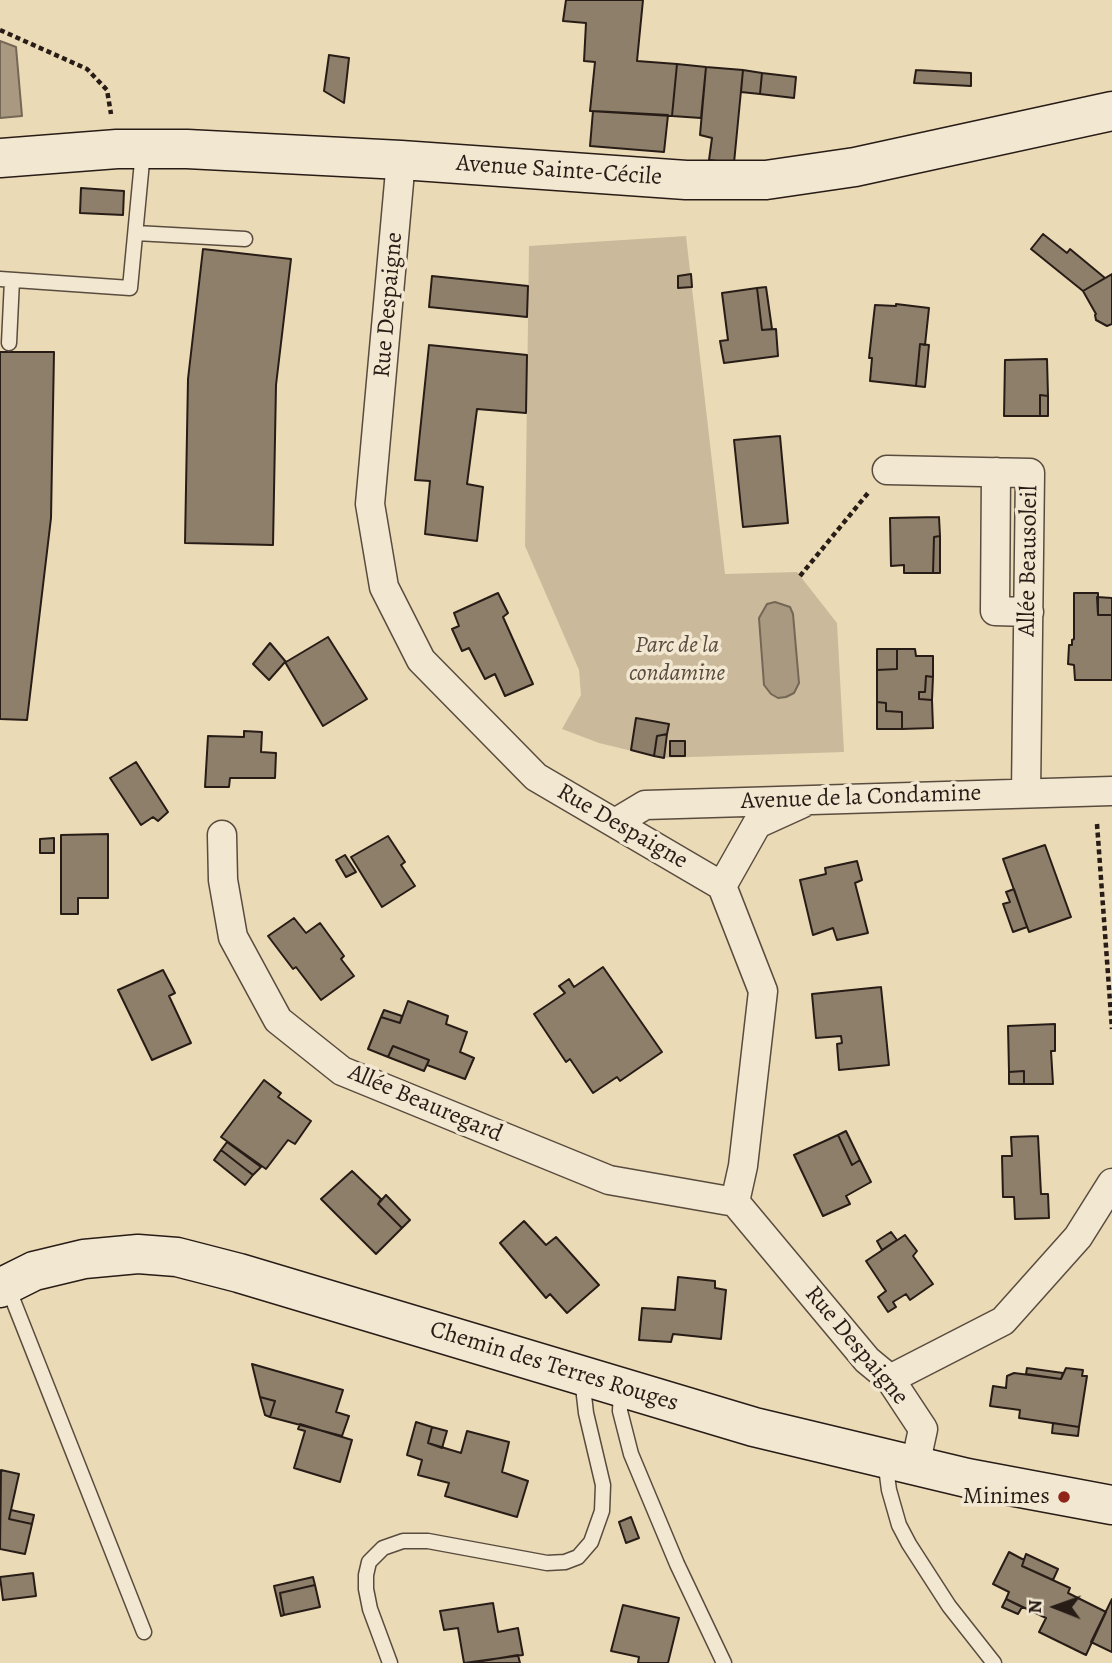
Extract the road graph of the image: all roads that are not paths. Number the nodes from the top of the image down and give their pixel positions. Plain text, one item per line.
1 (1112, 111) edge
2 (130, 149) junction
3 (0, 158) edge
4 (401, 160) junction
5 (136, 233) junction
6 (245, 239) dead end
7 (6, 279) edge
8 (9, 343) dead end
9 (887, 470) road end
10 (1103, 791) edge
11 (1026, 793) junction
12 (813, 798) junction
13 (615, 823) junction
14 (222, 835) dead end
15 (722, 886) junction
16 (1112, 1183) edge
17 (735, 1202) junction
18 (3, 1286) edge
19 (582, 1375) junction
20 (890, 1379) junction
21 (621, 1388) junction
22 (902, 1463) junction
23 (1112, 1506) edge
24 (144, 1632) dead end
25 (390, 1663) edge
26 (724, 1663) edge
27 (994, 1663) edge

1 - 4 main road, Avenue Sainte-Cécile
2 - 3 main road, Avenue Sainte-Cécile
2 - 4 main road, Avenue Sainte-Cécile
2 - 5 lane
4 - 13 street, Rue Despaigne
5 - 6 lane
5 - 7 lane
7 - 8 lane
9 - 11 street, Allée Beausoleil
10 - 11 street, Avenue de la Condamine
11 - 12 street, Avenue de la Condamine
12 - 13 street, Avenue de la Condamine
12 - 15 street
13 - 15 street, Rue Despaigne
14 - 17 street, Allée Beauregard
15 - 17 street
16 - 20 street
17 - 20 street, Rue Despaigne
18 - 19 main road, Chemin des Terres Rouges
18 - 24 lane
19 - 21 main road, Chemin des Terres Rouges
19 - 25 lane
20 - 22 street, Rue Despaigne
21 - 22 main road, Chemin des Terres Rouges
21 - 26 lane
22 - 23 main road, Chemin des Terres Rouges
22 - 27 lane

